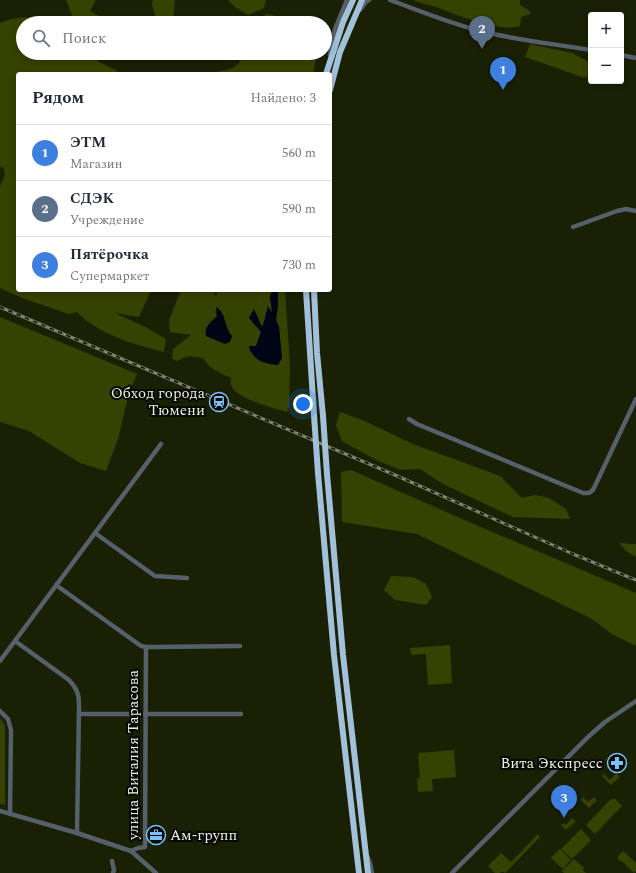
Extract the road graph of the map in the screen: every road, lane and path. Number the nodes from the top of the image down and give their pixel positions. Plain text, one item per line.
1 (347, 0) edge
2 (353, 0) edge
3 (362, 0) edge
4 (369, 0) edge
5 (390, 0) edge
6 (332, 40) edge
7 (588, 50) edge
8 (340, 52) junction
9 (332, 55) edge
10 (624, 56) edge
11 (636, 58) edge
12 (329, 60) edge
13 (330, 60) edge
14 (329, 64) junction
15 (327, 72) edge
16 (332, 82) edge
17 (636, 211) edge
18 (573, 227) dead end
19 (306, 292) edge
20 (314, 292) edge
21 (636, 399) edge
22 (408, 419) dead end
23 (161, 444) dead end
24 (95, 533) junction
25 (187, 578) dead end
26 (56, 585) junction
27 (15, 641) junction
28 (240, 646) dead end
29 (146, 647) junction
30 (0, 661) edge
31 (636, 701) edge
32 (0, 711) edge
33 (79, 714) junction
34 (146, 714) junction
35 (241, 714) dead end
36 (0, 811) edge
37 (10, 814) junction
38 (77, 833) junction
39 (131, 851) junction
40 (366, 852) junction
41 (112, 861) dead end
42 (113, 873) edge
43 (156, 873) edge
44 (360, 873) edge
45 (368, 873) edge
46 (372, 873) edge
47 (452, 873) edge

1 - 6 street
2 - 9 highway
3 - 8 highway
4 - 8 street
5 - 7 street
8 - 16 highway
10 - 11 street
12 - 14 street
13 - 14 highway
14 - 15 highway
17 - 18 street
19 - 44 highway, bridge
20 - 40 highway, bridge
21 - 22 street
23 - 24 street
24 - 25 street
24 - 26 street
26 - 27 street
26 - 29 street
27 - 30 street
27 - 33 street
28 - 29 street
29 - 34 street, улица Виталия Тарасова
31 - 47 street
32 - 37 street
33 - 34 street
33 - 38 street
34 - 35 street
34 - 39 street, улица Виталия Тарасова
36 - 37 street
37 - 38 street
38 - 39 street
39 - 43 street
40 - 45 highway
40 - 46 street
41 - 42 street

